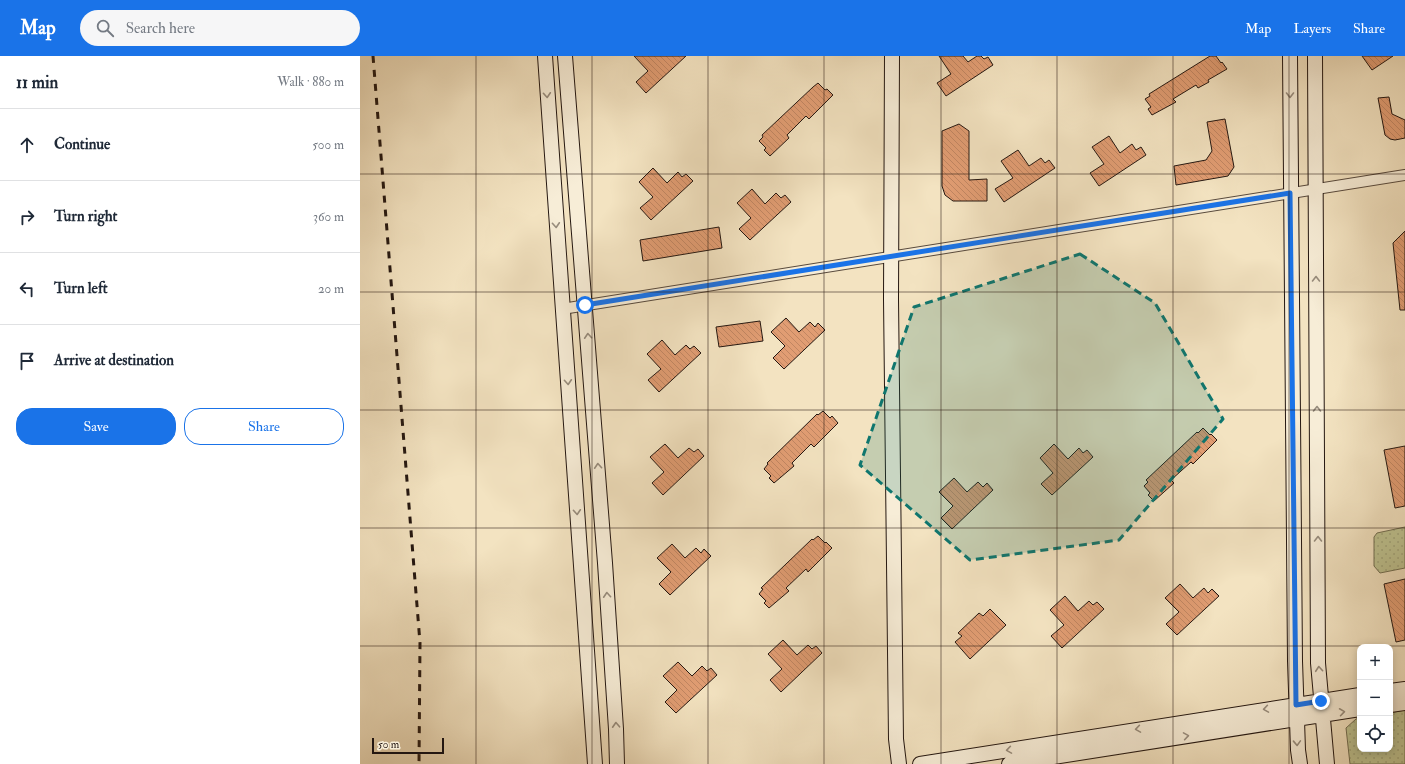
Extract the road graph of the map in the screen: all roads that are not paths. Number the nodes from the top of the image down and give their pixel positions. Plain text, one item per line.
1 (544, 56) edge
2 (565, 56) edge
3 (892, 56) edge
4 (1290, 56) edge
5 (1315, 56) edge
6 (1405, 175) edge
7 (1316, 189) junction
8 (1290, 193) junction
9 (891, 256) junction
10 (585, 305) junction
11 (562, 309) junction
12 (1405, 689) edge
13 (1393, 691) edge
14 (1357, 696) edge
15 (1405, 703) edge
16 (1296, 705) junction
17 (1393, 705) edge
18 (1322, 708) junction
19 (1357, 709) edge
20 (1297, 719) junction
21 (595, 764) edge
22 (616, 764) edge
23 (899, 764) edge
24 (920, 764) edge
25 (1010, 764) edge
26 (1300, 764) edge
27 (1327, 764) edge

1 -> 11 street
2 - 10 street
3 - 9 street
4 -> 8 street
5 - 7 street
6 - 7 street
7 - 8 street
18 -> 7 street
8 - 9 street
8 - 16 street
9 - 10 street
9 - 23 street
10 - 11 street
22 -> 10 street
11 -> 21 street
12 - 13 street
14 - 18 street
15 - 17 street
16 - 18 street
16 - 20 street
16 -> 24 street
18 -> 19 street
18 - 20 street
18 - 27 street
25 -> 20 street
20 -> 26 street

